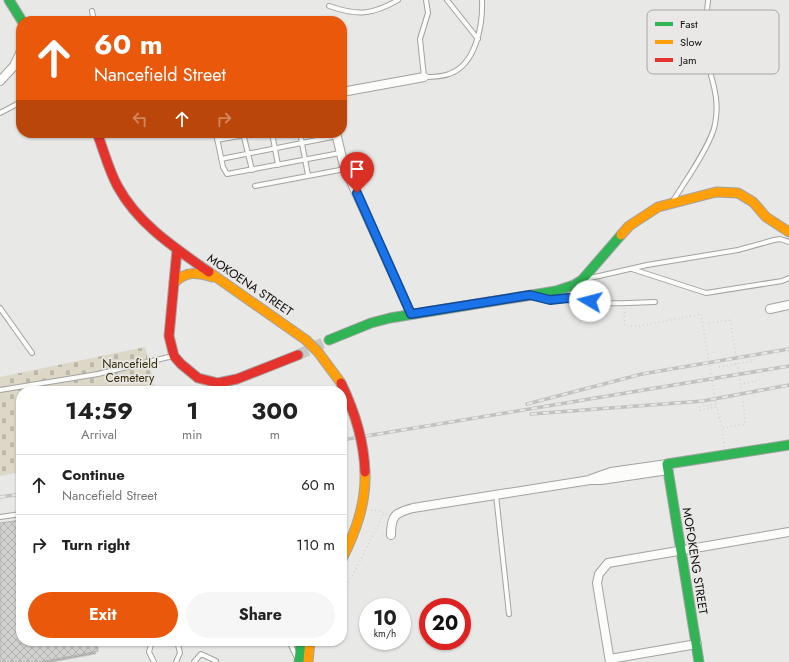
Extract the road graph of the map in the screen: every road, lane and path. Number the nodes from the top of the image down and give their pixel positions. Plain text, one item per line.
1 (9, 0) edge
2 (398, 0) edge
3 (426, 0) edge
4 (447, 0) edge
5 (482, 0) edge
6 (708, 0) edge
7 (329, 6) dead end
8 (92, 10) dead end
9 (707, 10) edge
10 (19, 16) edge
11 (93, 16) edge
12 (478, 39) junction
13 (16, 62) edge
14 (711, 74) edge
15 (424, 77) junction
16 (0, 81) edge
17 (347, 91) edge
18 (16, 105) edge
19 (0, 113) edge
20 (99, 138) edge
21 (226, 138) edge
22 (244, 138) edge
23 (273, 138) edge
24 (301, 138) edge
25 (321, 138) edge
26 (337, 138) edge
27 (217, 140) joint
28 (302, 143) junction
29 (275, 148) junction
30 (248, 153) junction
31 (340, 153) junction
32 (221, 159) junction
33 (304, 160) junction
34 (278, 165) junction
35 (346, 168) junction
36 (252, 170) junction
37 (308, 175) junction
38 (255, 186) dead end
39 (672, 203) junction
40 (789, 232) edge
41 (789, 242) edge
42 (177, 250) junction
43 (632, 269) junction
44 (789, 278) edge
45 (582, 280) junction
46 (222, 281) junction
47 (174, 283) junction
48 (556, 291) junction
49 (530, 295) junction
50 (568, 298) junction
51 (623, 302) junction
52 (655, 302) dead end
53 (789, 305) edge
54 (0, 308) edge
55 (770, 309) dead end
56 (411, 314) junction
57 (709, 324) dead end
58 (329, 340) tunnel mouth
59 (32, 353) dead end
60 (298, 355) tunnel mouth
61 (174, 356) junction
62 (753, 361) dead end
63 (737, 363) junction
64 (719, 367) dead end
65 (760, 380) dead end
66 (740, 384) junction
67 (24, 386) edge
68 (342, 386) edge
69 (16, 387) edge
70 (0, 390) edge
71 (347, 397) edge
72 (722, 428) junction
73 (789, 445) edge
74 (789, 452) edge
75 (725, 455) junction
76 (667, 467) junction
77 (363, 487) junction
78 (496, 495) junction
79 (367, 509) dead end
80 (16, 515) edge
81 (0, 517) edge
82 (347, 530) edge
83 (789, 532) edge
84 (391, 535) dead end
85 (347, 548) edge
86 (682, 550) junction
87 (347, 584) edge
88 (509, 614) dead end
89 (697, 644) junction
90 (150, 646) edge
91 (293, 646) edge
92 (300, 646) edge
93 (310, 646) edge
94 (180, 648) edge
95 (216, 661) edge
96 (610, 661) edge
97 (152, 662) edge
98 (176, 662) edge
99 (194, 662) edge
100 (298, 662) edge
101 (308, 662) edge
102 (699, 662) edge

1 - 10 street
2 - 7 lane
3 - 15 lane
4 - 12 lane
5 - 12 lane
6 - 9 lane
8 - 11 lane
12 - 15 lane
13 - 16 street
14 - 39 lane
15 - 17 street
18 - 19 lane
20 - 42 street, MOKOENA STREET
21 - 27 lane
22 - 30 lane
23 - 29 lane
24 - 28 lane
25 - 28 lane
26 - 31 street
27 - 32 lane
28 - 29 lane
28 - 33 lane
29 - 30 lane
29 - 34 lane
30 - 32 lane
30 - 36 lane
31 - 33 lane
31 - 35 street
32 - 36 lane
33 - 34 lane
33 - 37 lane
34 - 36 lane
35 - 37 lane
35 - 56 street
37 - 38 lane
39 - 40 street
39 - 45 street
41 - 43 lane
42 - 46 street, MOKOENA STREET
42 - 47 street
43 - 44 lane
43 - 45 lane
45 - 48 street
46 - 47 street
46 - 68 street, MOKOENA STREET, bridge
47 - 61 street
48 - 49 street
48 - 50 lane
49 - 50 lane
49 - 56 street
50 - 51 lane
51 - 52 lane
51 - 72 path, bridge
53 - 55 street
54 - 59 lane
56 - 58 street
57 - 63 path, bridge
60 - 61 street
61 - 67 lane
62 - 63 path
63 - 64 path
63 - 66 path, bridge
65 - 66 path
66 - 72 path, bridge
69 - 70 lane
71 - 77 street, MOKOENA STREET, bridge
72 - 75 path
73 - 75 street
74 - 76 street
75 - 76 street
76 - 78 street
76 - 86 street, MOFOKENG STREET
77 - 82 street, MOKOENA STREET
77 - 85 street, MOKOENA STREET
78 - 84 street
78 - 88 lane
79 - 87 path
80 - 81 lane
83 - 86 street
86 - 89 street, MOFOKENG STREET
86 - 96 street
89 - 96 street
89 - 102 street, MOFOKENG STREET
90 - 97 lane
91 - 100 lane
92 - 100 street
93 - 101 street
94 - 98 lane
95 - 99 lane

